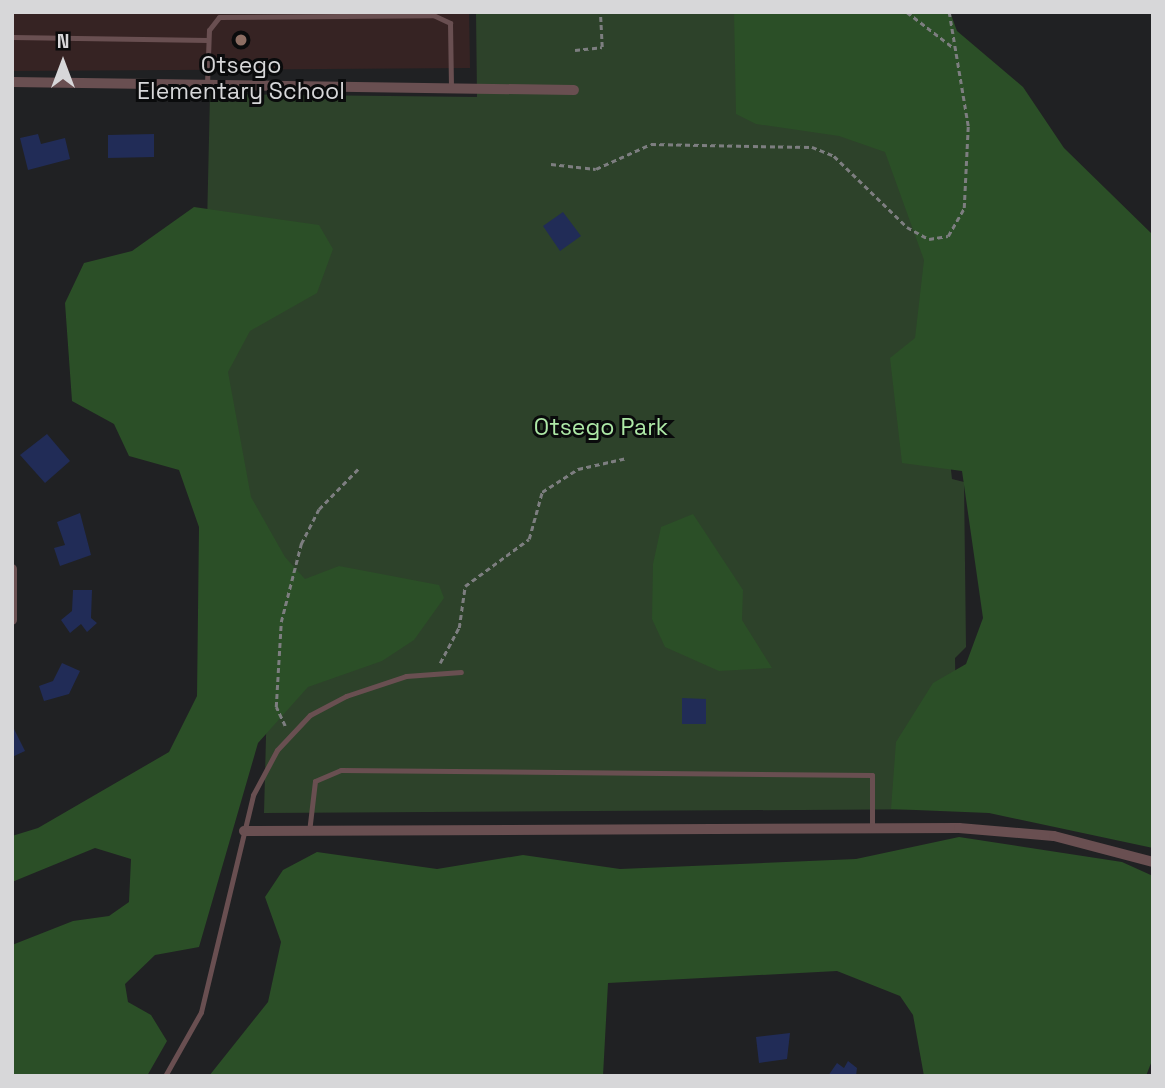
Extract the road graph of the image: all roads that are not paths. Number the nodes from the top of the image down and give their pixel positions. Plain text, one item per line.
1 (12, 37) edge
2 (208, 40) junction
3 (12, 82) edge
4 (207, 85) junction
5 (450, 89) junction
6 (574, 90) dead end
7 (12, 569) edge
8 (12, 620) edge
9 (461, 672) dead end
10 (872, 829) junction
11 (244, 831) junction
12 (309, 832) junction
13 (1153, 862) edge
14 (165, 1076) edge

1 - 2 lane
2 - 4 lane
2 - 5 lane
3 - 4 street
4 - 5 street
5 - 6 street
7 - 8 street
9 - 11 lane
10 - 12 street
10 - 12 lane
10 - 13 street
11 - 12 street
11 - 14 lane

